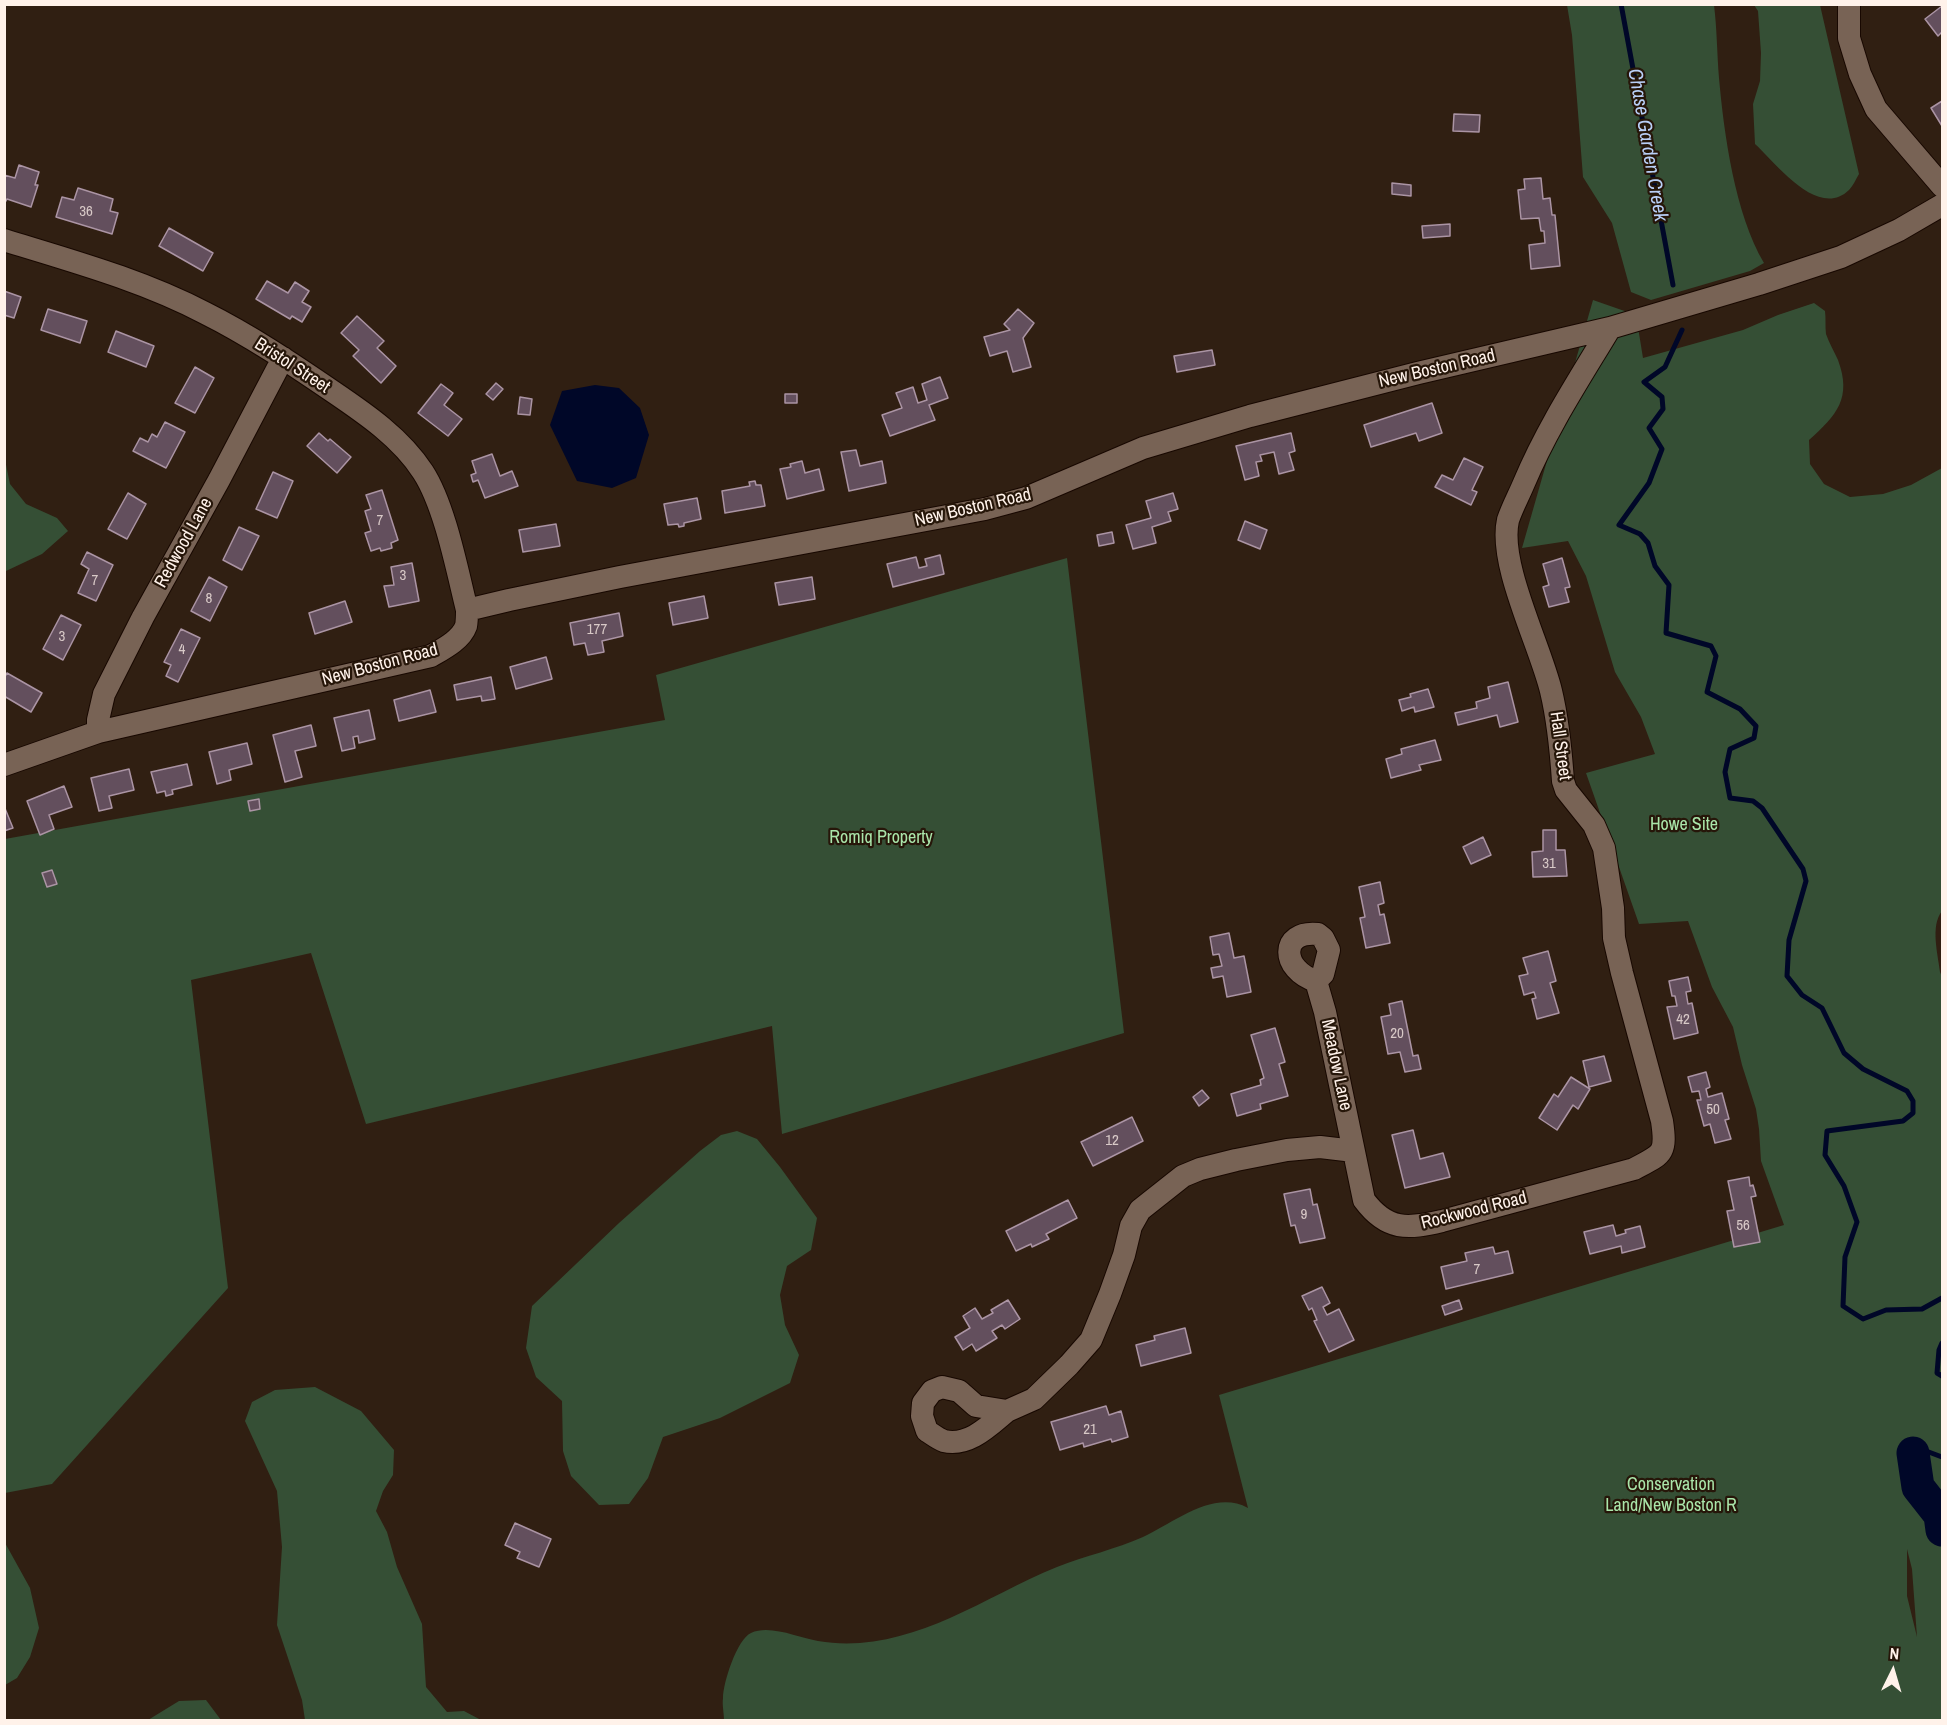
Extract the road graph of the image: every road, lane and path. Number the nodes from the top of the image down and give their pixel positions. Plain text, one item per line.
1 (1849, 4) edge
2 (1942, 186) edge
3 (1942, 205) edge
4 (4, 240) edge
5 (1610, 327) junction
6 (283, 358) junction
7 (467, 610) junction
8 (98, 732) junction
9 (4, 765) edge
10 (1316, 981) dead end
11 (1354, 1150) junction
12 (1641, 1165) joint
13 (1007, 1411) dead end

1 - 2 street
3 - 5 street, New Boston Road
4 - 6 street, Bristol Street
5 - 7 street, New Boston Road
5 - 12 street, Hall Street
6 - 7 street, Bristol Street
6 - 8 street, Redwood Lane
7 - 8 street, New Boston Road
8 - 9 street, New Boston Road
10 - 11 street, Meadow Lane
11 - 12 street, Rockwood Road
11 - 13 street

